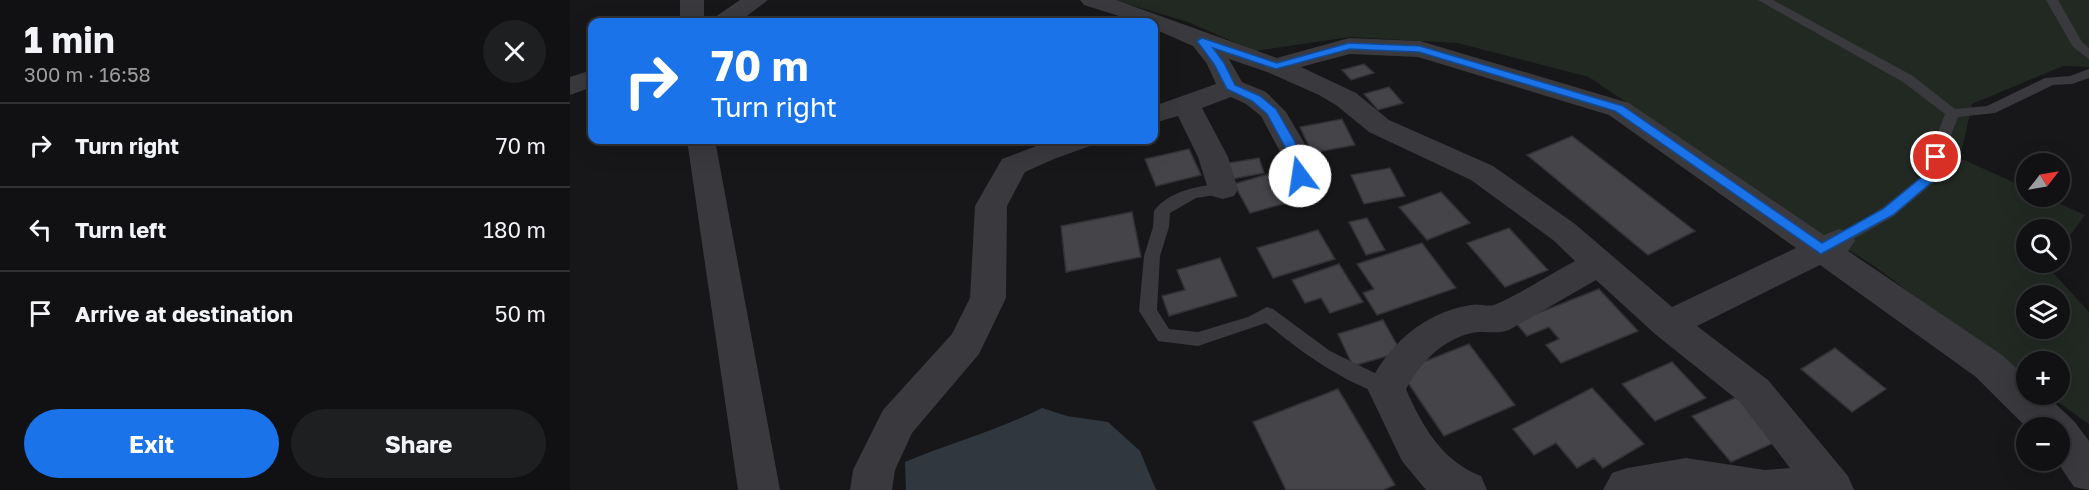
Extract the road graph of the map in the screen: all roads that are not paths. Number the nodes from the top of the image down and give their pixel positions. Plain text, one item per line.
1 (692, 0) edge
2 (756, 0) edge
3 (1095, 0) edge
4 (1764, 0) edge
5 (2048, 1) edge
6 (692, 18) edge
7 (730, 18) edge
8 (1148, 18) edge
9 (1158, 22) edge
10 (1202, 41) junction
11 (2089, 56) edge
12 (1276, 66) junction
13 (2089, 73) edge
14 (588, 80) edge
15 (570, 87) edge
16 (1230, 87) junction
17 (1186, 104) junction
18 (1952, 113) junction
19 (1158, 114) edge
20 (702, 144) edge
21 (1068, 144) edge
22 (1223, 189) joint
23 (1300, 189) dead end
24 (1832, 244) junction
25 (1599, 263) junction
26 (1668, 324) junction
27 (1386, 388) junction
28 (2042, 417) edge
29 (2070, 447) edge
30 (2089, 474) edge
31 (1829, 485) edge
32 (759, 490) edge
33 (871, 490) edge
34 (1466, 490) edge
35 (1624, 490) edge

1 - 6 street
2 - 7 street
3 - 8 street
4 - 18 lane
5 - 11 lane
9 - 10 street
10 - 12 street
10 - 16 street
12 - 24 street
12 - 25 street
13 - 18 lane
14 - 15 street
16 - 17 street
16 - 23 street
17 - 19 street
17 - 22 street
18 - 24 lane
20 - 32 street
21 - 33 street
22 - 27 lane
24 - 26 street
24 - 28 street
25 - 26 street
25 - 27 street
26 - 31 street
27 - 34 street
29 - 30 street
31 - 35 street

